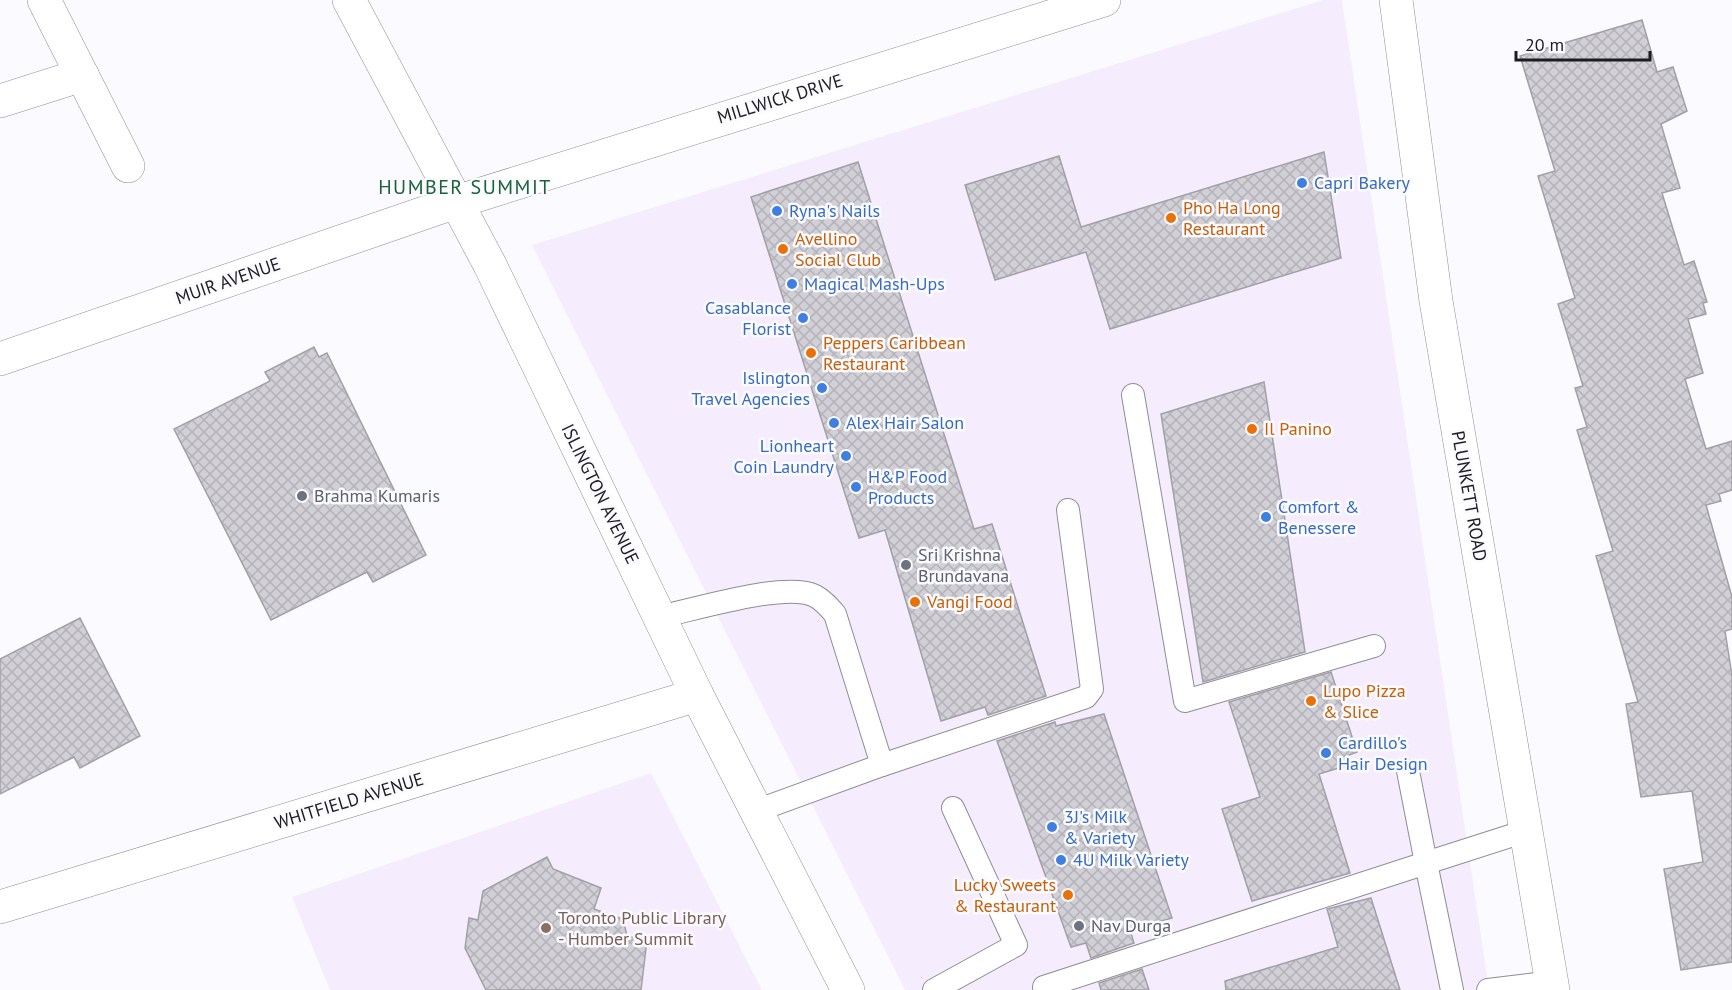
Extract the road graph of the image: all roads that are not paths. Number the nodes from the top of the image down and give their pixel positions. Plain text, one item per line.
1 (44, 0) edge
2 (349, 0) edge
3 (1104, 0) edge
4 (1396, 0) edge
5 (82, 75) junction
6 (0, 101) edge
7 (128, 166) dead end
8 (456, 202) junction
9 (0, 359) edge
10 (1133, 395) dead end
11 (1068, 510) dead end
12 (659, 617) junction
13 (1374, 646) dead end
14 (697, 695) junction
15 (882, 765) junction
16 (1408, 771) dead end
17 (953, 808) dead end
18 (756, 811) junction
19 (1526, 831) junction
20 (1426, 863) junction
21 (0, 907) edge
22 (1552, 986) edge
23 (848, 990) edge
24 (934, 990) edge
25 (1045, 990) edge
26 (1452, 990) edge
27 (1488, 990) edge

1 - 5 street
2 - 8 street, ISLINGTON AVENUE
3 - 8 street, MILLWICK DRIVE
4 - 19 street, PLUNKETT ROAD
5 - 6 street
5 - 7 street
8 - 9 street, MUIR AVENUE
8 - 12 street, ISLINGTON AVENUE
10 - 13 lane
11 - 15 lane
12 - 14 street, ISLINGTON AVENUE
12 - 15 lane
14 - 18 street, ISLINGTON AVENUE
14 - 21 street, WHITFIELD AVENUE
15 - 18 lane
16 - 20 lane
17 - 24 lane
18 - 23 street, ISLINGTON AVENUE
19 - 20 lane
19 - 22 street, PLUNKETT ROAD
20 - 25 lane
20 - 26 lane
22 - 27 lane

